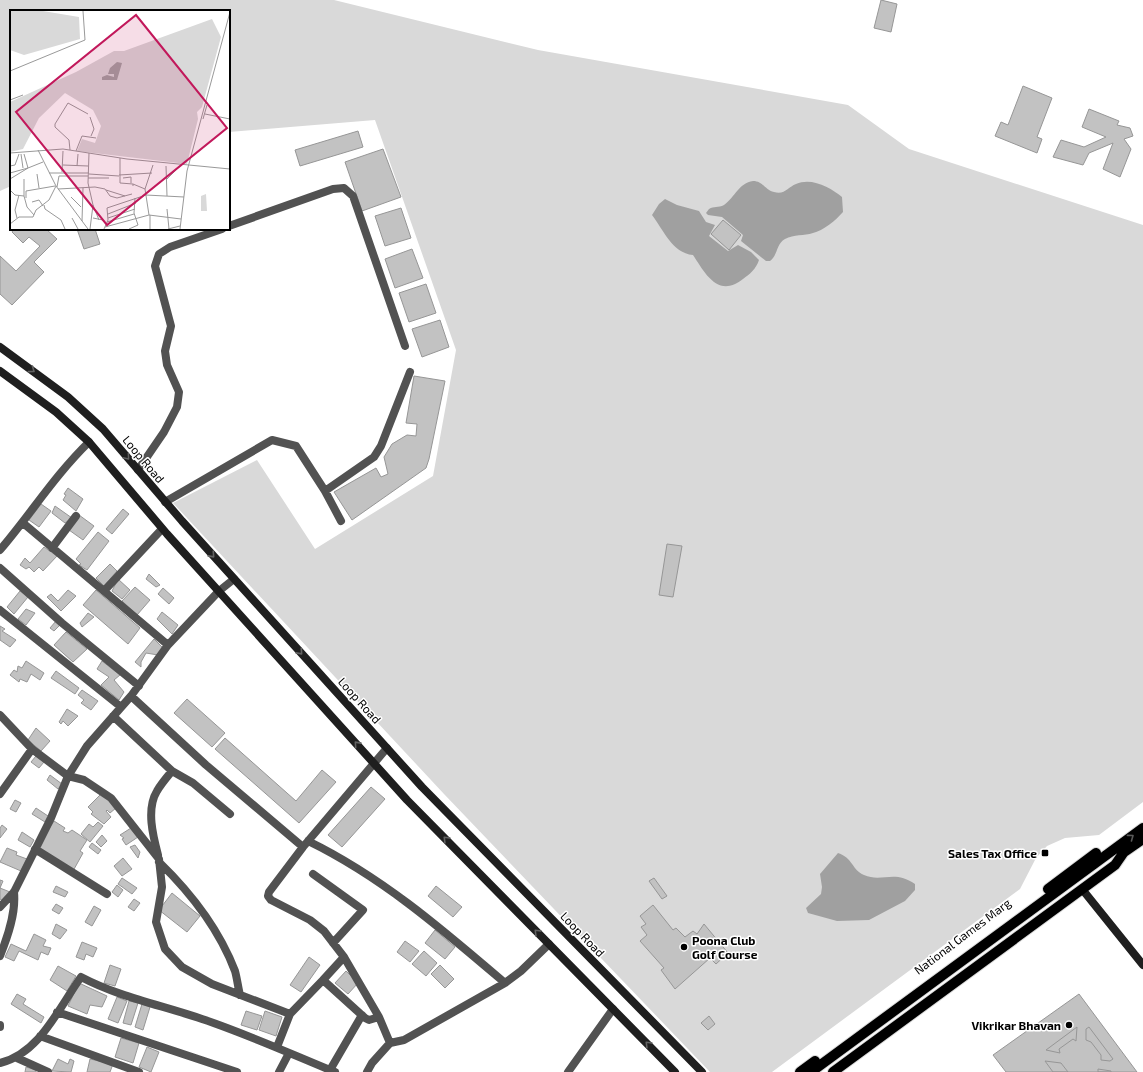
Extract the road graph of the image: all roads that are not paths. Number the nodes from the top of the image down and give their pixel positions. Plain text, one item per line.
1 (230, 226) edge
2 (219, 230) edge
3 (405, 346) dead end
4 (0, 347) edge
5 (0, 371) edge
6 (410, 372) dead end
7 (89, 442) junction
8 (138, 470) junction
9 (325, 491) junction
10 (165, 502) junction
11 (76, 516) dead end
12 (341, 521) dead end
13 (23, 523) junction
14 (162, 529) junction
15 (52, 548) junction
16 (0, 550) edge
17 (0, 568) edge
18 (234, 579) junction
19 (104, 591) junction
20 (219, 591) junction
21 (0, 610) edge
22 (168, 645) junction
23 (139, 686) junction
24 (131, 696) junction
25 (121, 707) junction
26 (0, 715) edge
27 (113, 716) junction
28 (32, 748) junction
29 (387, 748) junction
30 (374, 763) junction
31 (172, 771) junction
32 (68, 776) junction
33 (0, 794) edge
34 (230, 814) dead end
35 (1143, 828) edge
36 (1143, 839) edge
37 (305, 844) junction
38 (35, 849) junction
39 (1121, 849) junction
40 (159, 860) junction
41 (314, 874) dead end
42 (1082, 889) junction
43 (14, 892) junction
44 (107, 894) dead end
45 (0, 907) edge
46 (333, 943) junction
47 (549, 944) junction
48 (0, 956) edge
49 (344, 957) junction
50 (1143, 965) edge
51 (323, 980) junction
52 (505, 984) junction
53 (240, 995) junction
54 (613, 1009) junction
55 (57, 1012) junction
56 (290, 1014) junction
57 (362, 1016) junction
58 (379, 1017) junction
59 (40, 1036) junction
60 (390, 1043) junction
61 (277, 1047) junction
62 (289, 1053) junction
63 (17, 1058) junction
64 (0, 1063) edge
65 (332, 1071) edge
66 (48, 1072) edge
67 (139, 1072) edge
68 (237, 1072) edge
69 (279, 1072) edge
70 (367, 1072) edge
71 (568, 1072) edge
72 (675, 1072) edge
73 (702, 1072) edge
74 (800, 1072) edge
75 (815, 1072) edge
76 (833, 1072) edge

1 - 3 street
2 - 8 street
4 -> 8 main road, Loop Road
5 - 7 main road
6 - 9 street
7 - 13 street
7 - 14 main road
8 - 10 main road, Loop Road
9 - 10 street
9 - 12 street
10 -> 18 main road, Loop Road
11 - 15 street
13 - 15 street
13 - 16 street
14 - 19 street
14 - 20 main road
15 - 19 street
17 - 23 street
18 - 20 street
18 -> 29 main road, Loop Road
19 - 22 street
20 - 22 street
30 -> 20 main road
21 - 25 street
22 - 23 street
23 - 24 street
24 - 25 street
24 - 37 street
25 - 27 street
26 - 28 street
27 - 31 street
27 - 32 street
28 - 32 street
28 - 33 street
29 - 30 street
29 - 73 main road, Loop Road
30 - 37 street
47 -> 30 main road
31 - 34 street
31 - 40 street
32 - 38 street
32 - 40 street
39 -> 35 main road, National Games Marg
36 - 39 main road, National Games Marg
37 - 46 street
37 - 52 street
38 - 43 street
38 - 44 street
39 - 42 main road, National Games Marg
39 - 74 main road, National Games Marg
39 - 75 main road
40 - 53 street
40 - 53 street
41 - 46 street
42 - 50 main road
42 - 76 main road, National Games Marg
43 - 45 street
43 - 48 street
46 - 49 street
47 - 52 street
47 - 54 main road
49 - 51 street
49 - 58 street
51 - 56 street
51 - 57 street
52 - 60 street
53 - 56 street
54 - 71 street
72 -> 54 main road
55 - 59 street
55 - 61 street
55 - 68 street
56 - 61 street
57 - 58 street
57 - 65 street
58 - 60 street
59 - 63 street
59 - 67 street
60 - 70 street
61 - 62 street
62 - 65 street
62 - 69 street
63 - 64 street
63 - 66 street

